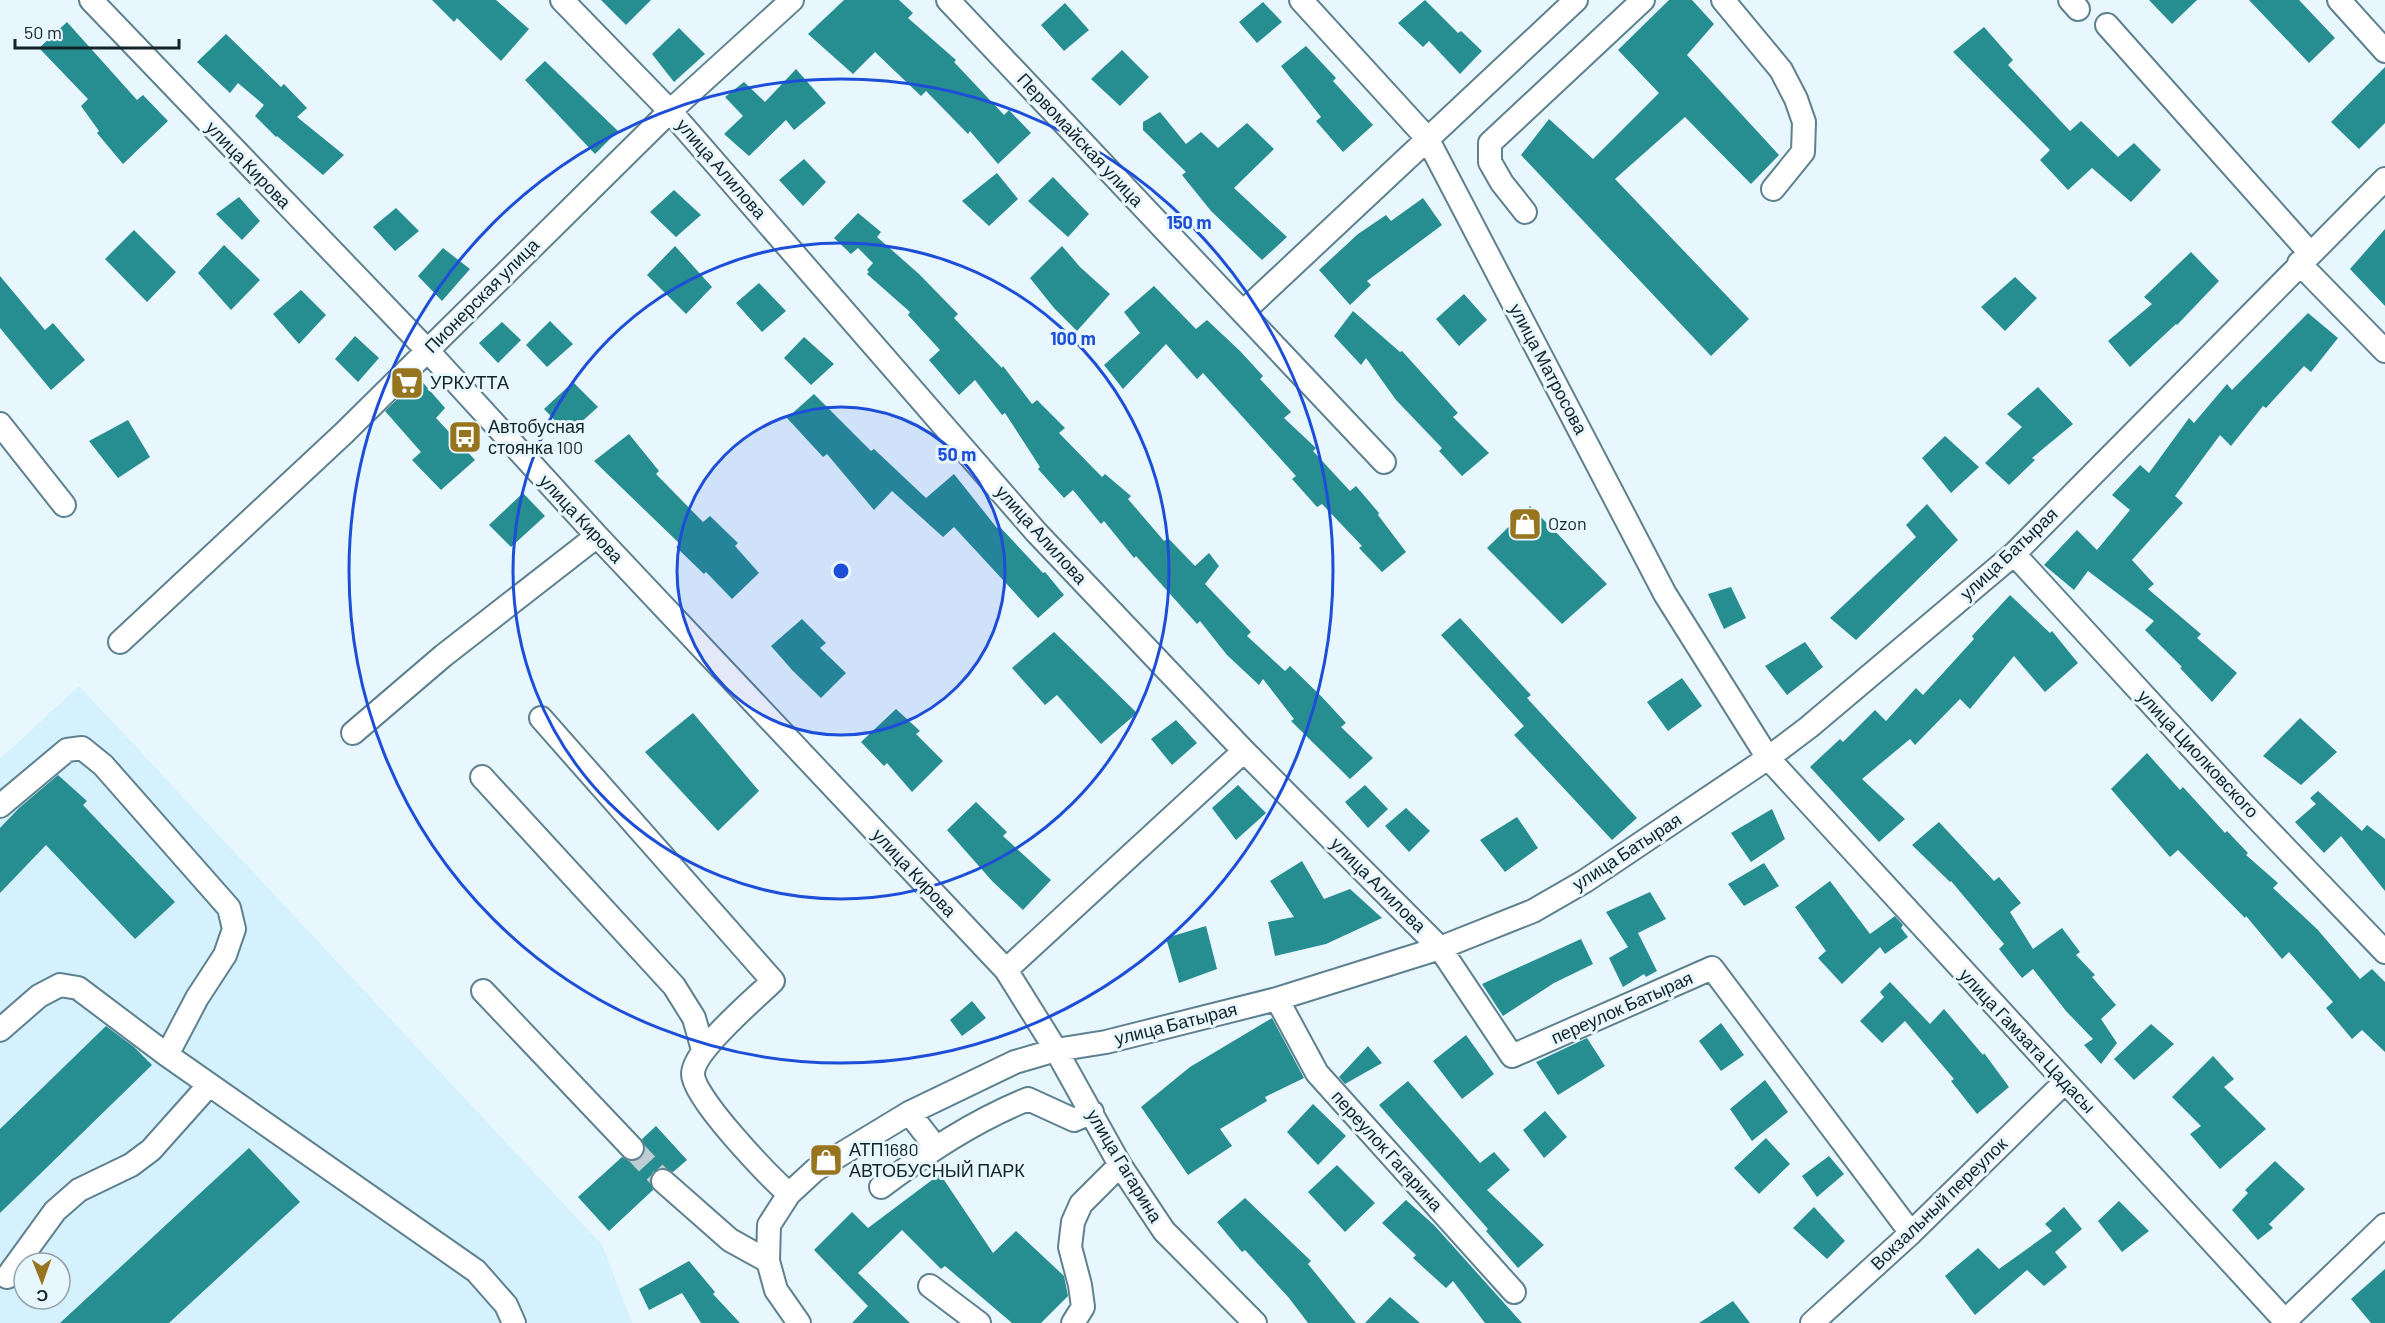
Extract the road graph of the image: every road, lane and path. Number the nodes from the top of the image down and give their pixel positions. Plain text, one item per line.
1 (91, 0) edge
2 (562, 0) edge
3 (792, 0) edge
4 (948, 0) edge
5 (1301, 0) edge
6 (1576, 0) edge
7 (1643, 0) edge
8 (1722, 0) edge
9 (2339, 0) edge
10 (2107, 25) dead end
11 (2385, 51) edge
12 (670, 111) junction
13 (1427, 138) junction
14 (2385, 179) edge
15 (1773, 189) dead end
16 (1525, 212) dead end
17 (2305, 258) junction
18 (1243, 312) junction
19 (427, 350) junction
20 (2385, 351) edge
21 (0, 424) edge
22 (1384, 462) dead end
23 (64, 505) dead end
24 (597, 536) junction
25 (2014, 554) junction
26 (120, 642) dead end
27 (541, 718) dead end
28 (353, 733) dead end
29 (1244, 751) junction
30 (1768, 758) junction
31 (482, 777) dead end
32 (0, 806) edge
33 (1440, 948) junction
34 (2385, 952) edge
35 (1006, 970) junction
36 (483, 991) dead end
37 (1277, 999) junction
38 (0, 1030) edge
39 (703, 1050) junction
40 (1056, 1050) junction
41 (167, 1055) junction
42 (2065, 1082) junction
43 (209, 1085) junction
44 (909, 1113) junction
45 (1092, 1113) junction
46 (935, 1146) junction
47 (632, 1148) tunnel mouth
48 (1120, 1165) junction
49 (663, 1181) tunnel mouth
50 (881, 1187) dead end
51 (789, 1194) junction
52 (2385, 1225) edge
53 (1911, 1233) junction
54 (768, 1261) junction
55 (7, 1277) dead end
56 (930, 1286) dead end
57 (1514, 1292) dead end
58 (2285, 1322) edge
59 (514, 1323) edge
60 (799, 1323) edge
61 (979, 1323) edge
62 (1074, 1323) edge
63 (1256, 1323) edge
64 (1812, 1323) edge

1 - 19 street, улица Кирова
2 - 12 street, улица Алилова
3 - 12 street, Пионерская улица
4 - 18 street, Первомайская улица
5 - 13 street, улица Матросова
6 - 13 street
7 - 16 street
8 - 15 street
9 - 11 street
10 - 17 street
12 - 19 street, Пионерская улица
12 - 29 street, улица Алилова
13 - 18 street
13 - 30 street, улица Матросова
14 - 17 street, улица Батырая
17 - 20 street
17 - 25 street, улица Батырая
18 - 22 street, Первомайская улица
19 - 24 street, улица Кирова
19 - 26 street, Пионерская улица
21 - 23 street
24 - 28 street
24 - 35 street, улица Кирова
25 - 30 street, улица Батырая
25 - 34 street, улица Циолковского
27 - 39 street
29 - 33 street, улица Алилова
29 - 35 street
30 - 33 street, улица Батырая
30 - 42 street, улица Гамзата Цадасы
31 - 39 street
32 - 41 street
33 - 37 street, улица Батырая
33 - 53 street, переулок Батырая
35 - 40 street, улица Кирова
36 - 47 street
37 - 40 street, улица Батырая
37 - 57 street, переулок Гагарина
38 - 41 street
39 - 51 street
40 - 44 street, улица Батырая
40 - 45 street, улица Гагарина
41 - 43 street
42 - 53 street, Вокзальный переулок
42 - 58 street, улица Гамзата Цадасы
43 - 55 street
43 - 59 street
44 - 46 street
44 - 51 street, улица Батырая
45 - 46 street
45 - 48 street, улица Гагарина
46 - 50 street
48 - 62 street
48 - 63 street, улица Гагарина
49 - 54 street
51 - 54 street, улица Батырая
52 - 58 street
53 - 64 street, Вокзальный переулок
54 - 60 street, улица Батырая
56 - 61 street

